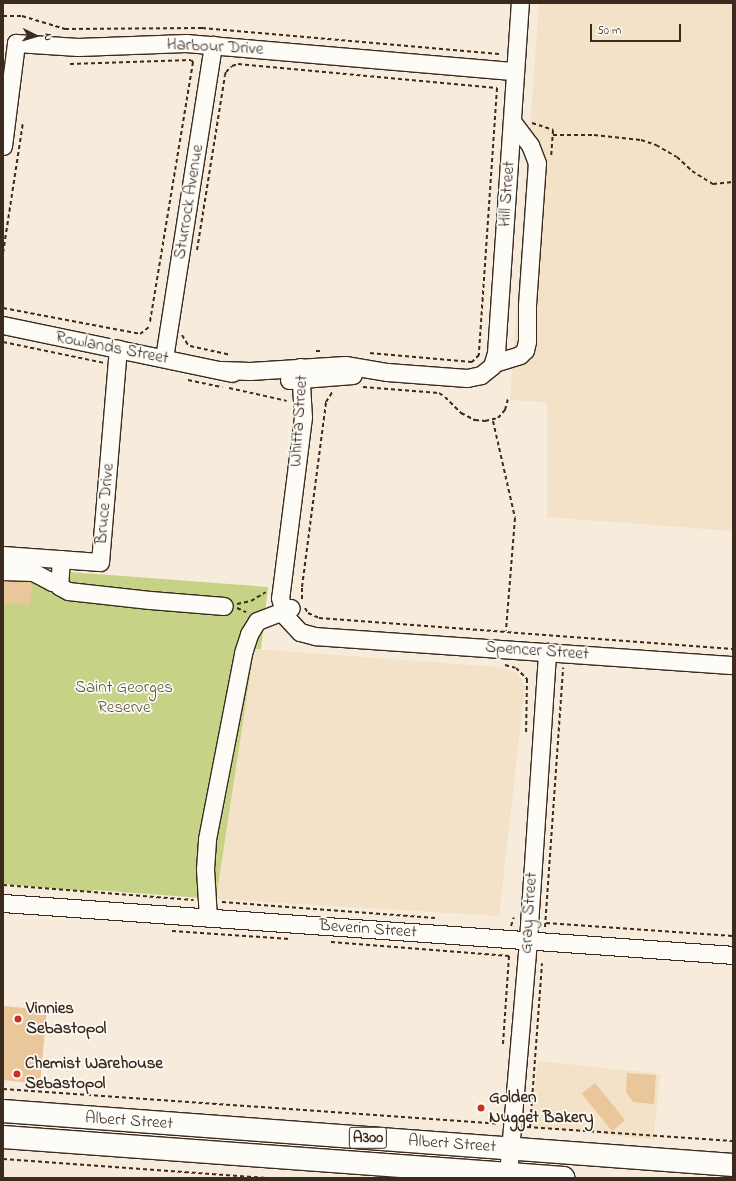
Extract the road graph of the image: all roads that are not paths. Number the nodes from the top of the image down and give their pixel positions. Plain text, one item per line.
1 (520, 3) edge
2 (213, 45) junction
3 (516, 63) junction
4 (512, 121) junction
5 (3, 146) edge
6 (3, 325) edge
7 (118, 349) junction
8 (164, 358) junction
9 (494, 363) junction
10 (303, 375) junction
11 (3, 555) edge
12 (61, 559) junction
13 (3, 571) edge
14 (59, 580) junction
15 (224, 606) road end
16 (296, 613) junction
17 (547, 652) junction
18 (733, 666) edge
19 (3, 903) edge
20 (208, 918) junction
21 (528, 940) junction
22 (733, 955) edge
23 (3, 1111) edge
24 (3, 1137) edge
25 (507, 1148) junction
26 (733, 1165) edge
27 (503, 1175) edge
28 (564, 1178) edge

1 - 3 street, Hill Street
2 - 3 street, Harbour Drive
2 - 5 street, Harbour Drive
2 - 8 street, Sturrock Avenue
3 - 4 street, Hill Street
4 - 9 street, Hill Street
4 - 9 street
6 - 7 street, Rowlands Street
7 - 8 street, Rowlands Street
7 - 12 street, Bruce Drive
8 - 10 street, Rowlands Street
9 - 10 street, Rowlands Street
10 - 16 street, Whitta Street
10 - 16 street, Whitta Street
11 - 12 street, Bruce Drive
12 - 14 street
13 - 14 street
14 - 15 street
16 - 17 street, Spencer Street
16 - 20 street
17 - 18 street, Spencer Street
17 - 21 street, Gray Street
19 - 20 street, Beverin Street
20 - 21 street, Beverin Street
21 - 22 street, Beverin Street
21 - 25 street, Gray Street
23 - 25 highway, Albert Street / A300
24 - 27 highway, Albert Street / A300
25 - 26 highway, Albert Street / A300
25 - 27 street, Gray Street
27 - 28 highway, Albert Street / A300

